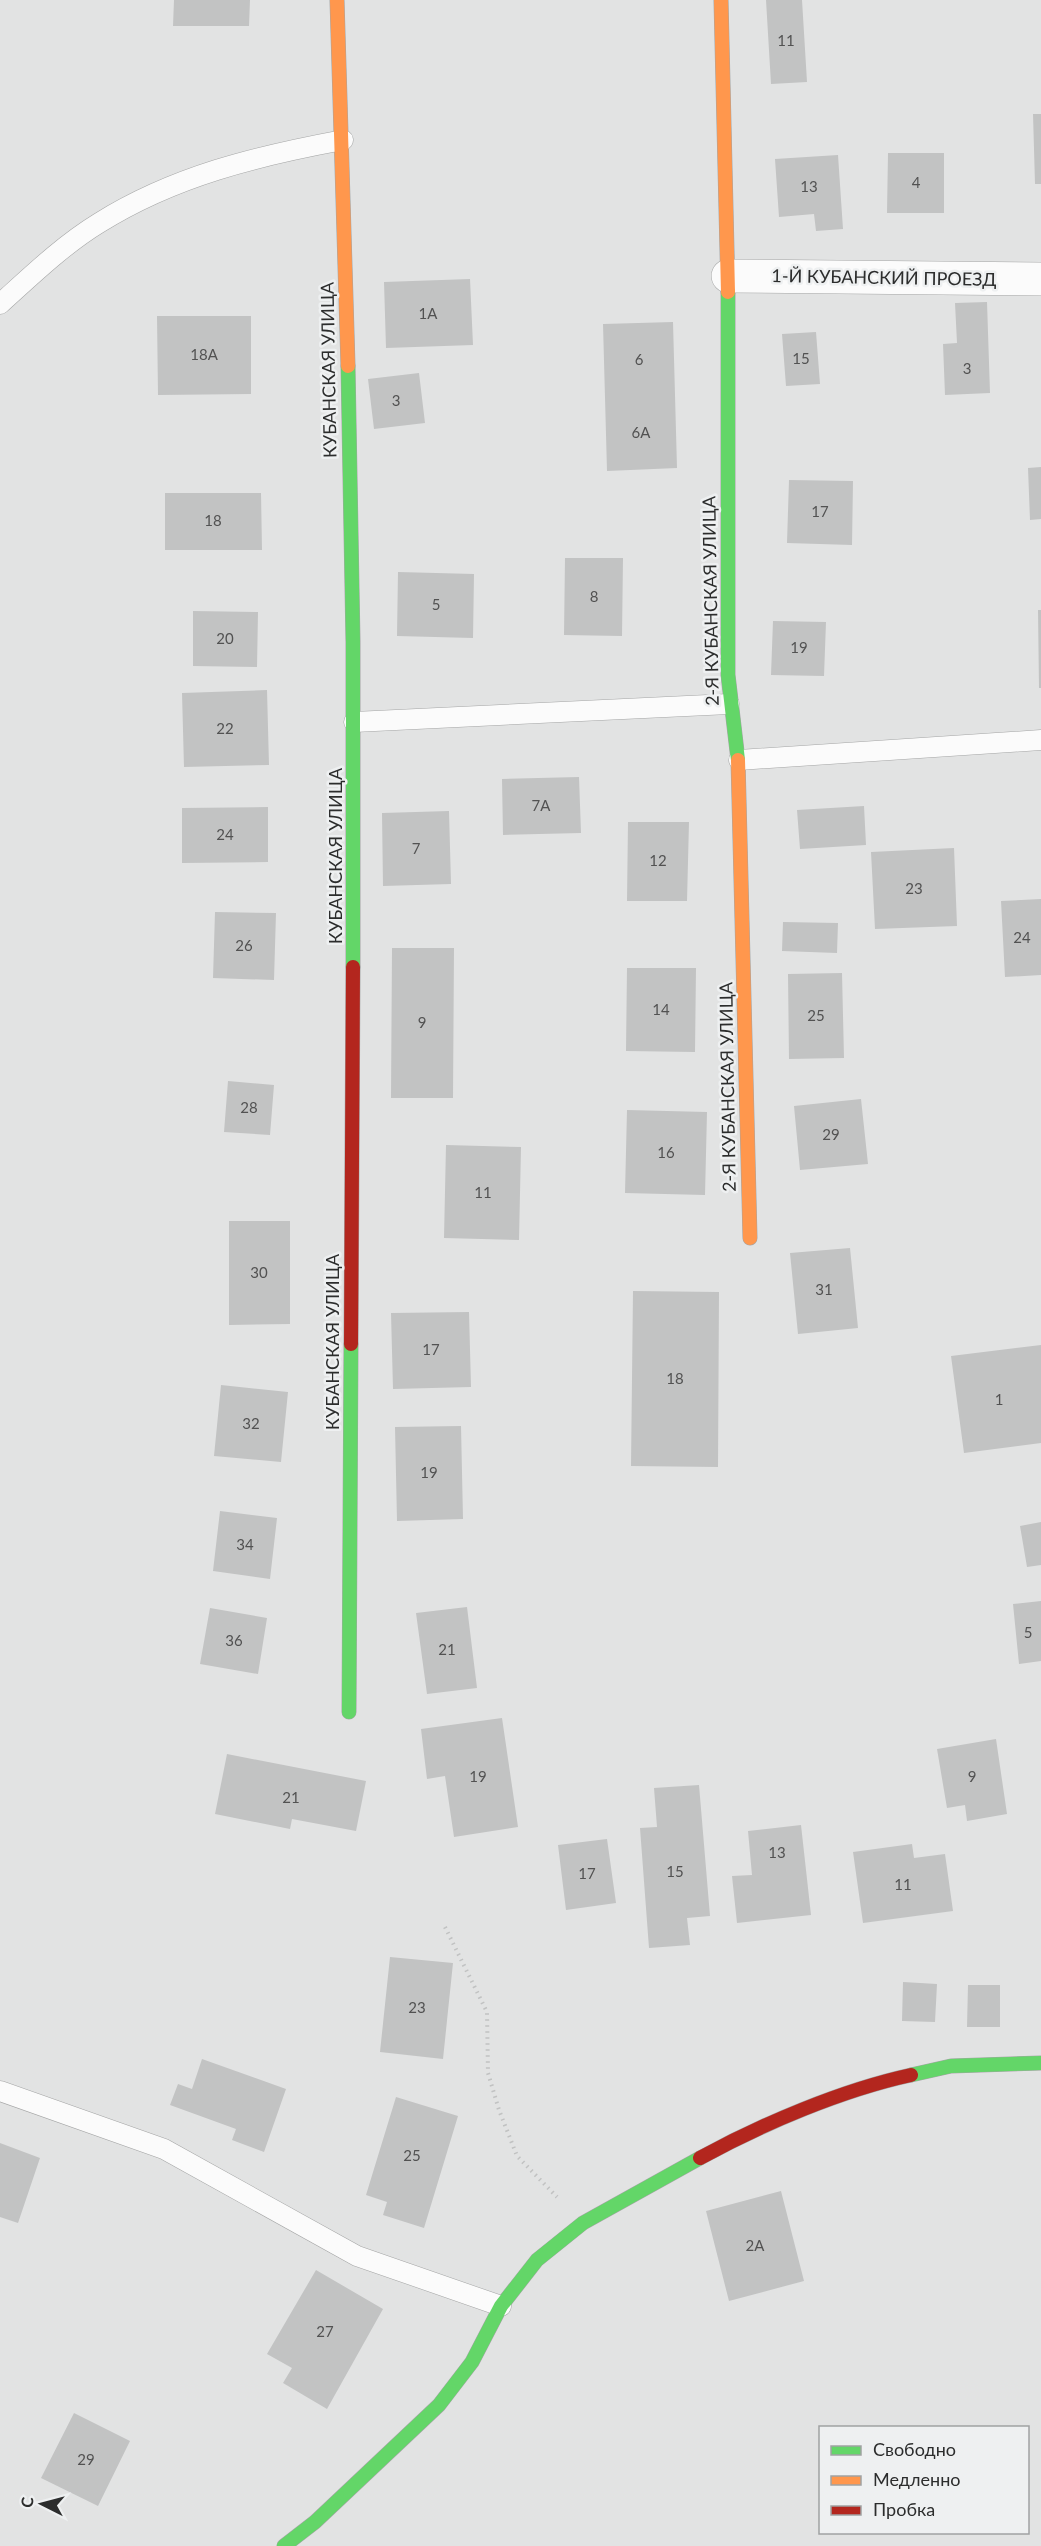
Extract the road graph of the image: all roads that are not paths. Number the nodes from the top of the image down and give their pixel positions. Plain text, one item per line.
1 (337, 0) edge
2 (721, 0) edge
3 (343, 140) junction
4 (728, 276) junction
5 (1041, 279) edge
6 (0, 304) edge
7 (729, 704) junction
8 (354, 722) junction
9 (1041, 740) edge
10 (739, 760) junction
11 (750, 1238) dead end
12 (349, 1712) dead end
13 (1041, 2063) edge
14 (0, 2091) edge
15 (501, 2306) junction
16 (284, 2546) edge

1 - 3 street, КУБАНСКАЯ УЛИЦА
2 - 4 street, 2-Я КУБАНСКАЯ УЛИЦА
3 - 6 lane
3 - 8 street, КУБАНСКАЯ УЛИЦА
4 - 5 street, 1-Й КУБАНСКИЙ ПРОЕЗД
4 - 7 street, 2-Я КУБАНСКАЯ УЛИЦА
7 - 8 lane
7 - 10 street, 2-Я КУБАНСКАЯ УЛИЦА
8 - 12 street, КУБАНСКАЯ УЛИЦА
9 - 10 lane
10 - 11 street, 2-Я КУБАНСКАЯ УЛИЦА
13 - 15 street
14 - 15 lane
15 - 16 street

